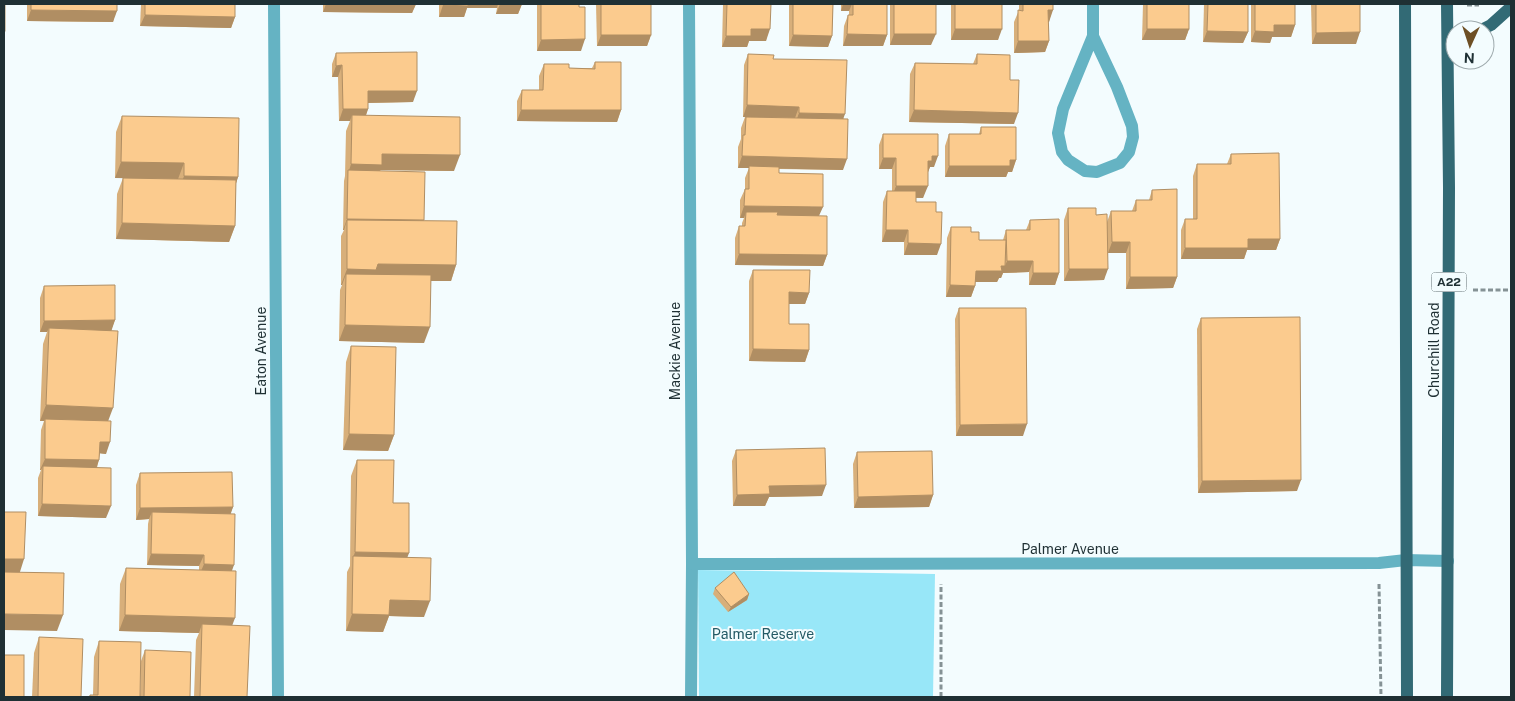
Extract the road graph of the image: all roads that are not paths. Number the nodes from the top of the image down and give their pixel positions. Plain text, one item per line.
1 (274, 4) edge
2 (688, 4) edge
3 (1093, 4) edge
4 (1405, 4) edge
5 (1447, 4) edge
6 (1511, 6) edge
7 (1449, 20) edge
8 (1495, 20) edge
9 (1093, 36) junction
10 (1451, 70) edge
11 (1406, 560) junction
12 (1448, 561) junction
13 (692, 564) junction
14 (278, 697) edge
15 (690, 697) edge
16 (1407, 697) edge
17 (1448, 697) edge

1 - 14 street, Eaton Avenue
2 - 13 street, Mackie Avenue
3 - 9 street
4 - 11 main road, Churchill Road
5 - 7 main road, Churchill Road / A22
6 - 8 main road
9 - 9 street
10 - 12 main road, Churchill Road / A22
11 - 12 street, Palmer Avenue
11 - 13 street, Palmer Avenue
11 - 16 main road, Churchill Road
12 - 17 main road, Churchill Road / A22
13 - 15 street, Mackie Avenue

